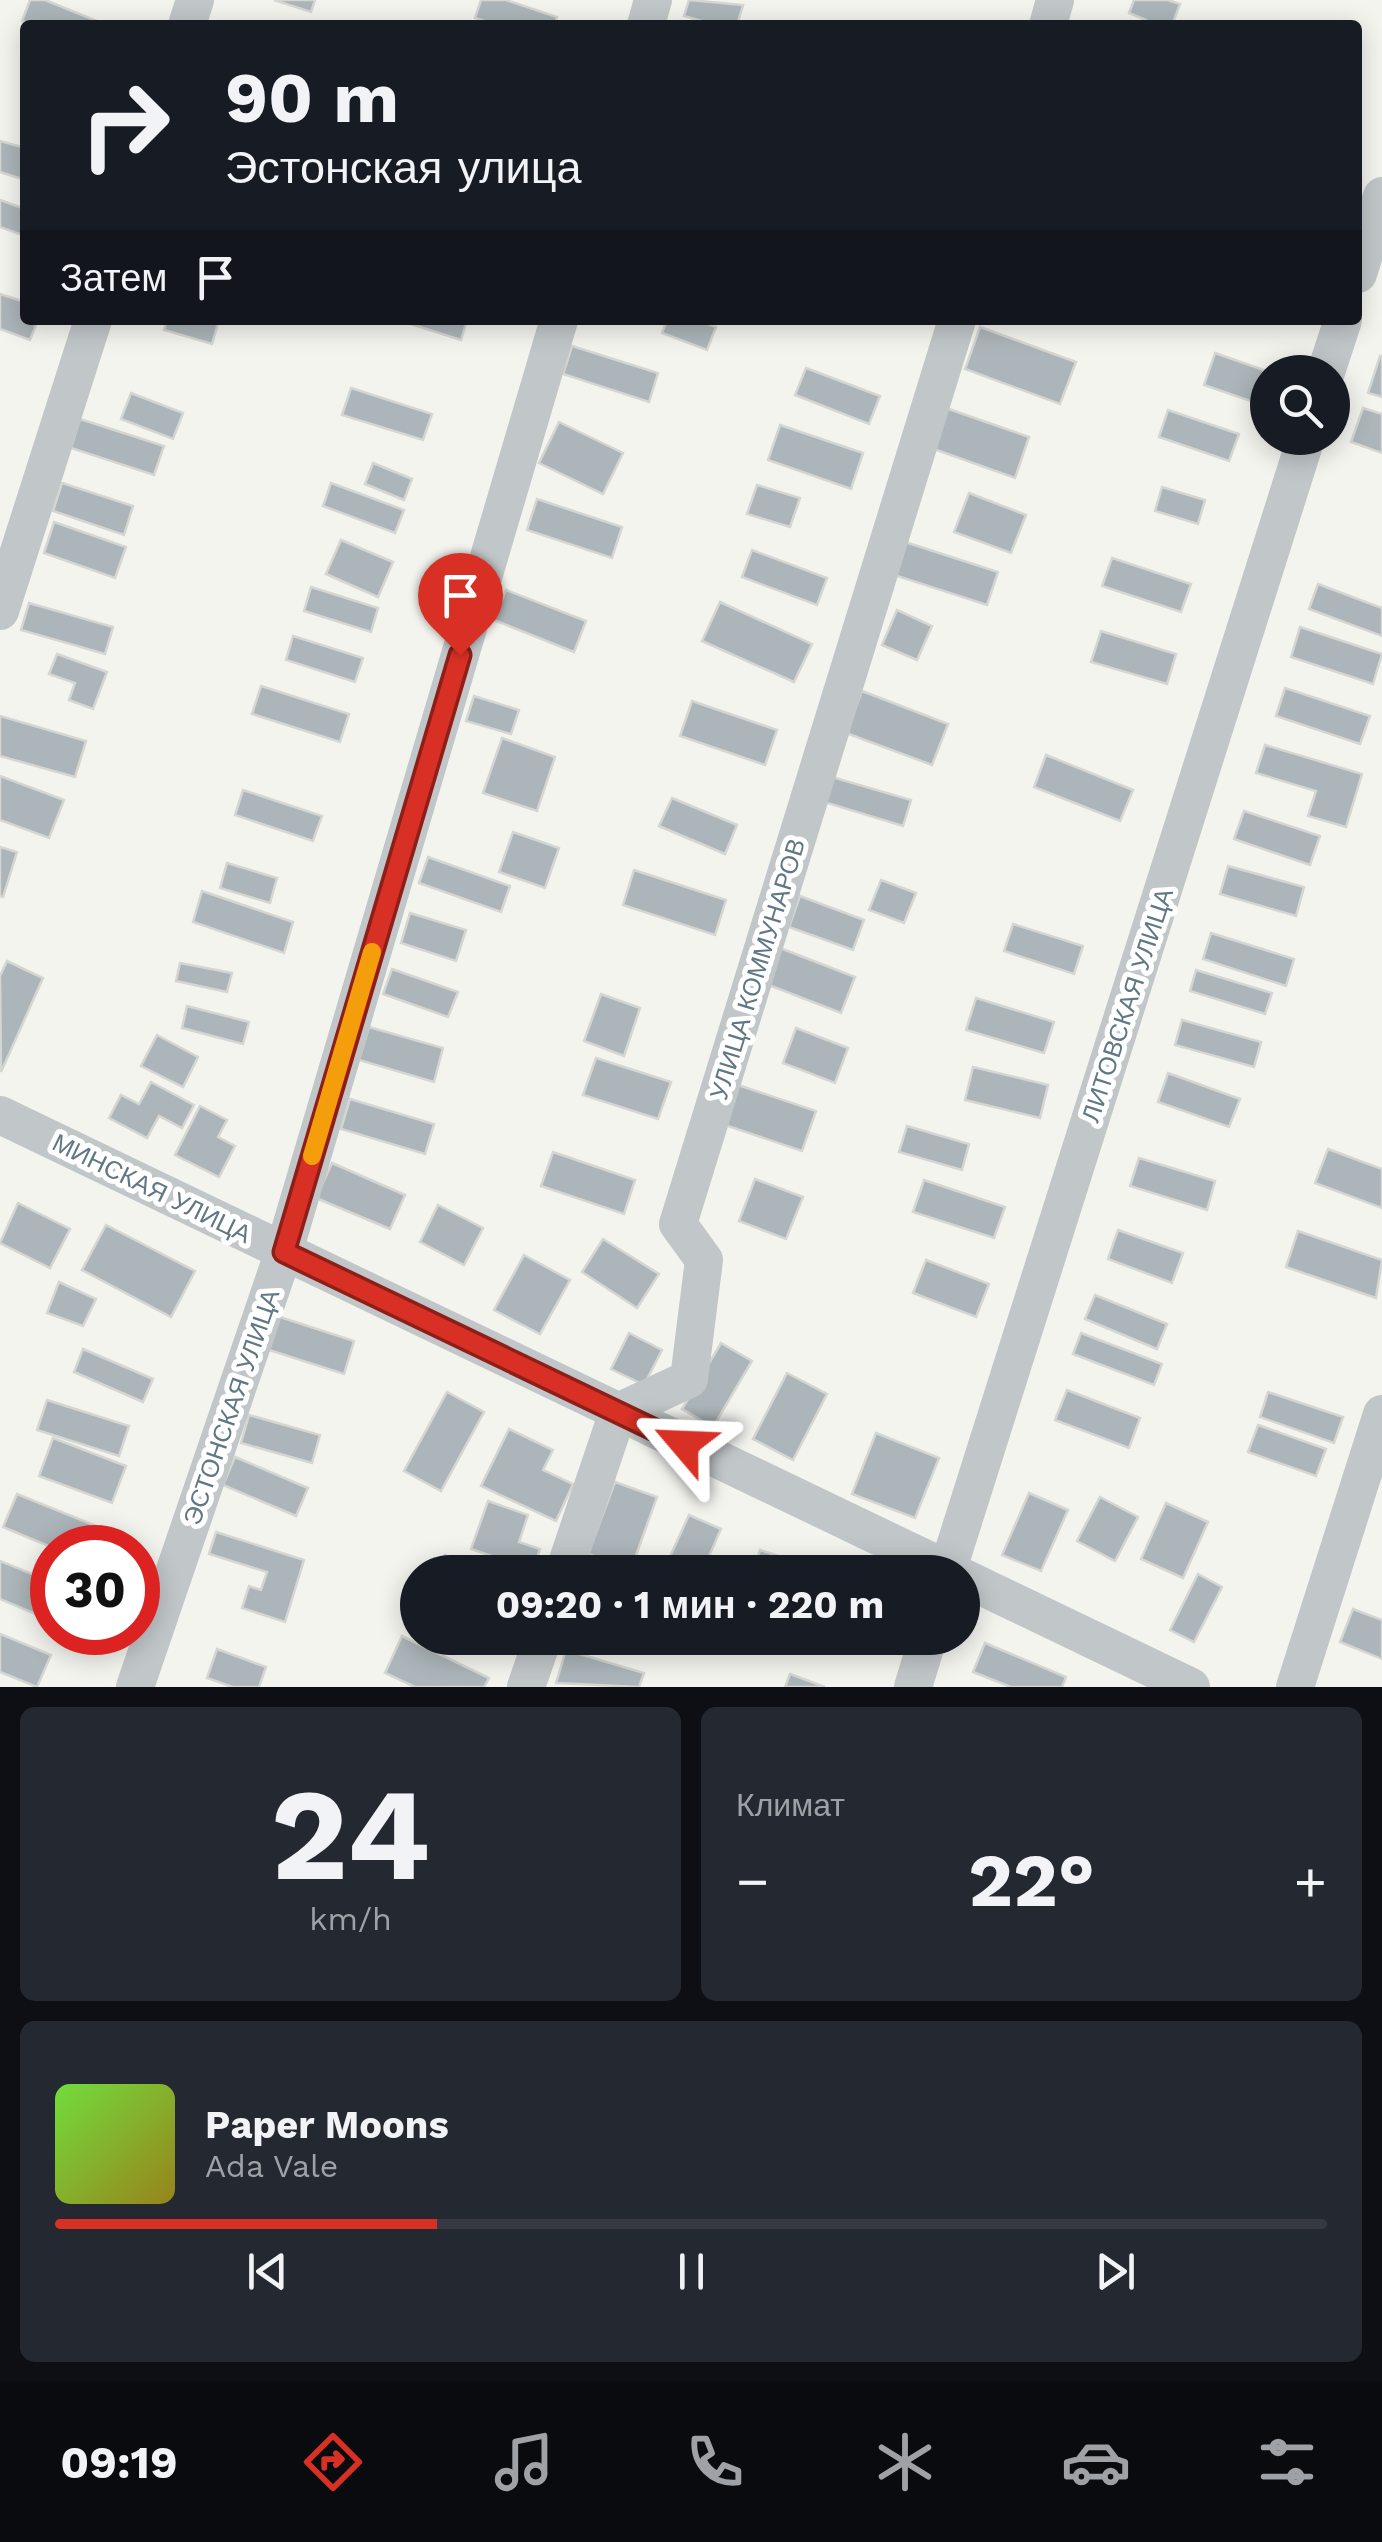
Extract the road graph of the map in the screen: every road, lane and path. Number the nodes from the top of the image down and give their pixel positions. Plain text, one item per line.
1 (1382, 196) edge
2 (1362, 261) edge
3 (91, 325) edge
4 (558, 325) edge
5 (955, 325) edge
6 (1341, 325) edge
7 (1332, 355) edge
8 (1301, 455) edge
9 (0, 611) edge
10 (0, 1115) edge
11 (284, 1252) junction
12 (618, 1412) junction
13 (1382, 1414) edge
14 (570, 1555) edge
15 (916, 1555) edge
16 (959, 1555) edge
17 (980, 1586) edge
18 (536, 1655) edge
19 (923, 1655) edge
20 (135, 1687) edge
21 (526, 1687) edge
22 (913, 1687) edge
23 (1191, 1687) edge
24 (1295, 1687) edge

1 - 2 street
3 - 9 street
4 - 11 street, ЭСТОНСКАЯ УЛИЦА
5 - 12 street, УЛИЦА КОММУНАРОВ
6 - 7 street
8 - 16 street, ЛИТОВСКАЯ УЛИЦА
10 - 11 street, МИНСКАЯ УЛИЦА
11 - 12 street, МИНСКАЯ УЛИЦА
11 - 20 street, ЭСТОНСКАЯ УЛИЦА
12 - 14 street
12 - 15 street, МИНСКАЯ УЛИЦА
13 - 24 street
17 - 23 street, МИНСКАЯ УЛИЦА
18 - 21 street
19 - 22 street

